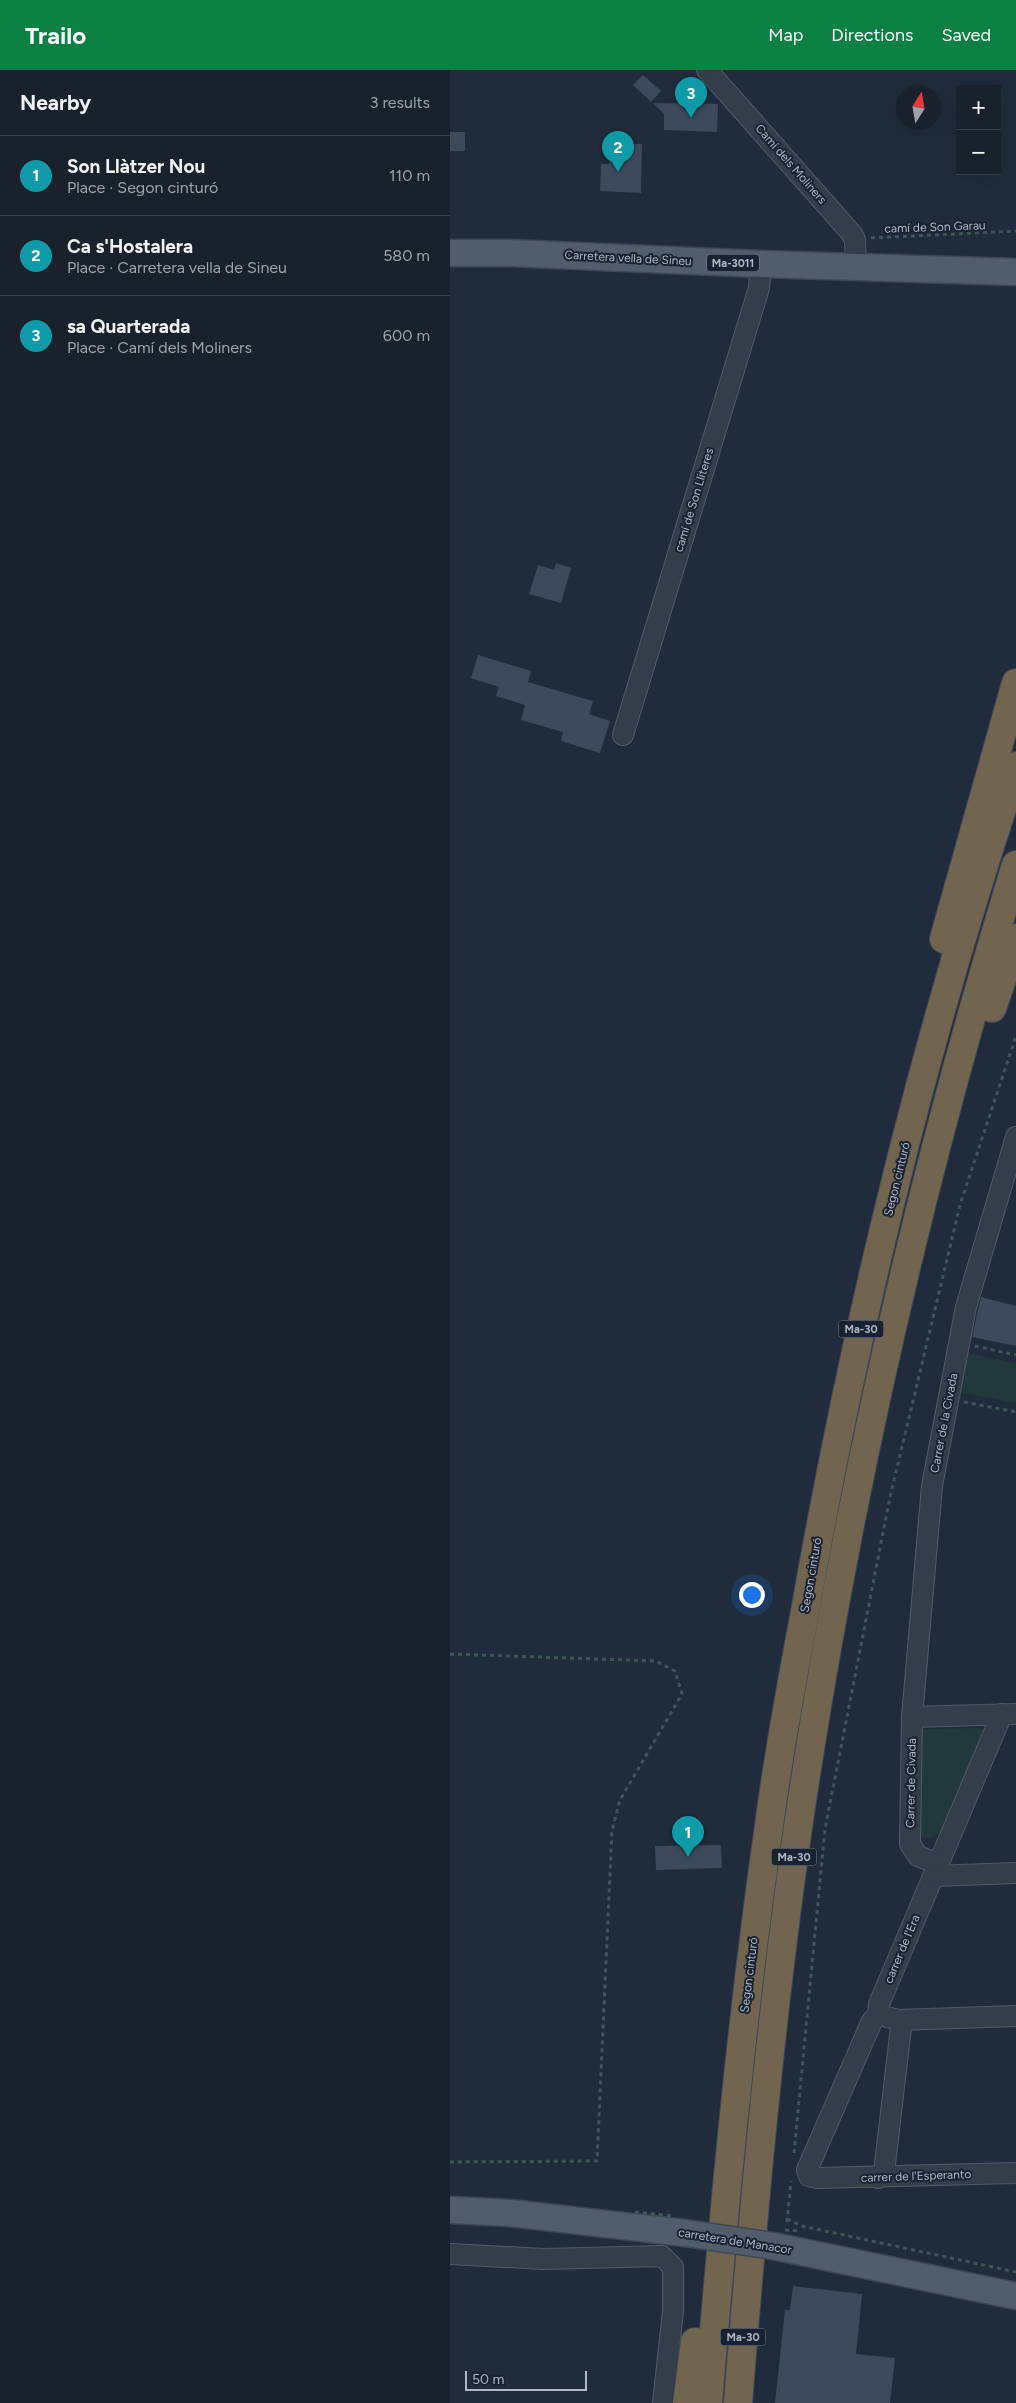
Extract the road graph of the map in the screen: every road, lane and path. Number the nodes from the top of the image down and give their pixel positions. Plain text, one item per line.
1 (708, 70) edge
2 (1016, 232) edge
3 (855, 240) junction
4 (450, 253) edge
5 (761, 264) junction
6 (856, 266) junction
7 (1016, 272) edge
8 (1016, 683) edge
9 (623, 735) dead end
10 (1016, 766) edge
11 (1016, 865) edge
12 (1016, 938) edge
13 (1016, 1036) edge
14 (1016, 1136) edge
15 (925, 1189) junction
16 (882, 1238) junction
17 (960, 1343) junction
18 (1016, 1355) edge
19 (949, 1399) junction
20 (1016, 1412) edge
21 (450, 1654) edge
22 (1009, 1714) edge
23 (912, 1717) junction
24 (936, 1870) junction
25 (1016, 1873) edge
26 (758, 1904) junction
27 (878, 2015) junction
28 (1016, 2016) edge
29 (898, 2020) junction
30 (793, 2156) dead end
31 (450, 2162) edge
32 (1016, 2172) edge
33 (813, 2177) junction
34 (878, 2178) junction
35 (450, 2210) edge
36 (450, 2254) edge
37 (1016, 2272) edge
38 (1016, 2296) edge
39 (746, 2300) junction
40 (663, 2403) edge
41 (687, 2403) edge
42 (708, 2403) edge
43 (738, 2403) edge
44 (751, 2403) edge

1 - 3 street, Camí dels Moliners
2 - 3 path, camí de Son Garau
3 - 6 street
4 - 5 main road, Carretera vella de Sineu / Ma-3011
5 - 6 main road, Carretera vella de Sineu / Ma-3011
5 - 9 street, camí de Son Lliteres
6 - 7 main road, Carretera vella de Sineu / Ma-3011
8 - 16 highway
10 - 16 highway, Segon cinturó / Ma-30
11 - 15 highway, Ma-30
12 - 15 highway
13 - 30 path
14 - 17 street, Carrer de la Civada
15 - 39 highway, Ma-30
16 - 26 highway, Segon cinturó / Ma-30
17 - 18 path
17 - 19 street, Carrer de la Civada
19 - 20 path
19 - 23 street, Carrer de la Civada
21 - 31 path
22 - 23 street
22 - 24 street, carrer de l'Era
23 - 24 street, Carrer de Civada
24 - 25 street
24 - 27 street, carrer de l'Era
26 - 41 highway
26 - 42 highway, Segon cinturó / Ma-30
27 - 29 street
27 - 33 street, carrer de l'Era
28 - 29 street
29 - 34 street
32 - 34 street, carrer de l'Esperanto
33 - 34 street, carrer de l'Esperanto
33 - 37 path
35 - 38 main road, carretera de Manacor, bridge
36 - 40 street
39 - 43 highway, Ma-30
39 - 44 highway

